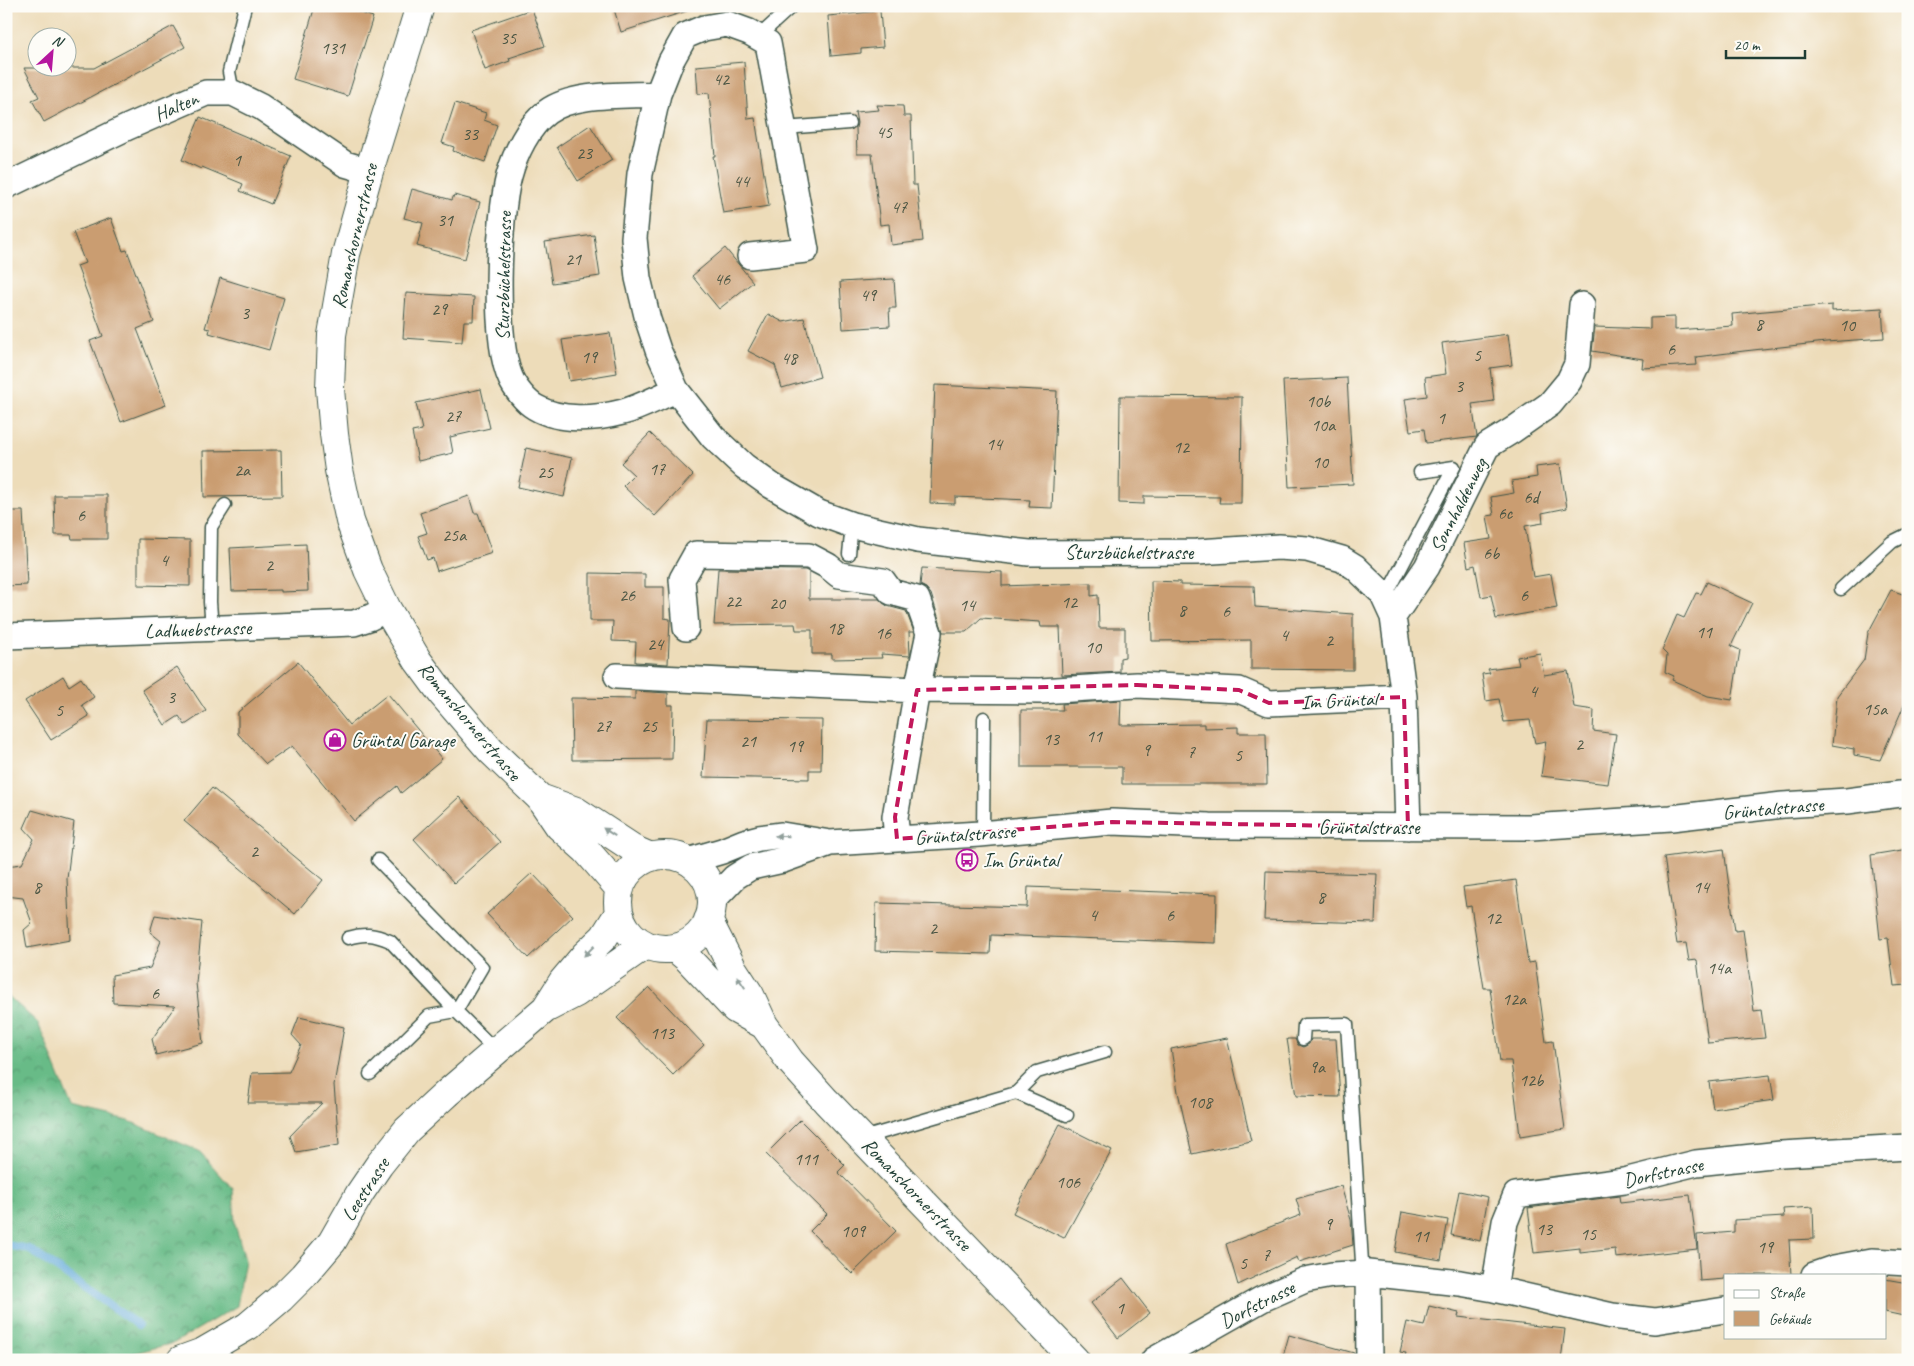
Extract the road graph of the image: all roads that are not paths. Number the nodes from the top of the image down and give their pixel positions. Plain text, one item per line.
1 (245, 6) edge
2 (420, 6) edge
3 (792, 6) edge
4 (758, 37) junction
5 (233, 93) junction
6 (658, 94) junction
7 (849, 123) dead end
8 (784, 128) junction
9 (369, 171) junction
10 (6, 186) edge
11 (750, 256) dead end
12 (1582, 304) dead end
13 (676, 390) junction
14 (1420, 472) dead end
15 (225, 505) dead end
16 (852, 525) junction
17 (1908, 534) edge
18 (848, 554) dead end
19 (1842, 589) dead end
20 (1389, 608) junction
21 (387, 609) junction
22 (686, 628) dead end
23 (212, 629) junction
24 (6, 636) edge
25 (617, 676) dead end
26 (917, 690) junction
27 (1404, 697) junction
28 (984, 718) dead end
29 (1908, 793) edge
30 (540, 798) junction
31 (1408, 827) junction
32 (983, 834) junction
33 (898, 839) junction
34 (830, 843) junction
35 (650, 857) junction
36 (378, 860) dead end
37 (688, 861) junction
38 (619, 901) junction
39 (710, 910) junction
40 (348, 938) dead end
41 (645, 945) junction
42 (675, 948) junction
43 (545, 1009) junction
44 (456, 1011) junction
45 (764, 1025) junction
46 (1303, 1039) dead end
47 (496, 1051) junction
48 (1105, 1052) dead end
49 (370, 1074) dead end
50 (1016, 1093) junction
51 (1067, 1115) dead end
52 (863, 1138) junction
53 (1908, 1147) edge
54 (1908, 1263) edge
55 (1368, 1273) junction
56 (1817, 1274) edge
57 (1494, 1289) junction
58 (1724, 1310) edge
59 (181, 1360) edge
60 (1075, 1360) edge
61 (1154, 1360) edge
62 (1369, 1360) edge

1 - 5 lane
2 - 9 main road, Romanshornerstrasse
3 - 4 lane
4 - 6 street, Sturzbüchelstrasse
4 - 8 street
5 - 9 street, Halten
5 - 10 street, Halten
6 - 13 street, Sturzbüchelstrasse
6 - 13 street, Sturzbüchelstrasse
7 - 8 lane
8 - 11 street
9 - 21 main road, Romanshornerstrasse
12 - 20 street, Sonnhaldenweg
13 - 16 street, Sturzbüchelstrasse
14 - 20 lane
15 - 23 lane
16 - 18 lane
16 - 20 street, Sturzbüchelstrasse
17 - 19 lane
20 - 27 street
21 - 23 street, Ladhuebstrasse
21 - 30 main road, Romanshornerstrasse
22 - 26 street
23 - 24 street, Ladhuebstrasse
25 - 26 street, Im Grüntal
26 - 27 street, Im Grüntal
26 - 33 street
27 - 31 street
28 - 32 lane
29 - 31 street, Grüntalstrasse
35 -> 30 main road, Romanshornerstrasse
30 - 38 main road, Romanshornerstrasse
31 - 32 street, Grüntalstrasse
32 - 33 street, Grüntalstrasse
33 - 34 street, Grüntalstrasse
34 -> 37 street, Grüntalstrasse
34 - 39 street, Grüntalstrasse
35 - 37 main road
35 - 38 main road
36 - 44 lane
37 - 39 main road
38 - 41 main road
38 -> 43 main road, Leestrasse
39 - 42 main road
45 -> 39 main road, Romanshornerstrasse
40 - 44 lane
41 - 42 main road
41 - 43 main road, Leestrasse
42 - 45 main road, Romanshornerstrasse
43 - 47 main road, Leestrasse
44 - 47 lane
44 - 49 lane
45 - 52 main road, Romanshornerstrasse
46 - 55 lane
47 - 59 main road, Leestrasse
48 - 50 lane
50 - 51 lane
50 - 52 lane
52 - 60 main road, Romanshornerstrasse
53 - 57 street, Dorfstrasse
54 - 56 street
55 - 57 street, Dorfstrasse
55 - 61 street, Dorfstrasse
55 - 62 street
57 - 58 street, Dorfstrasse

